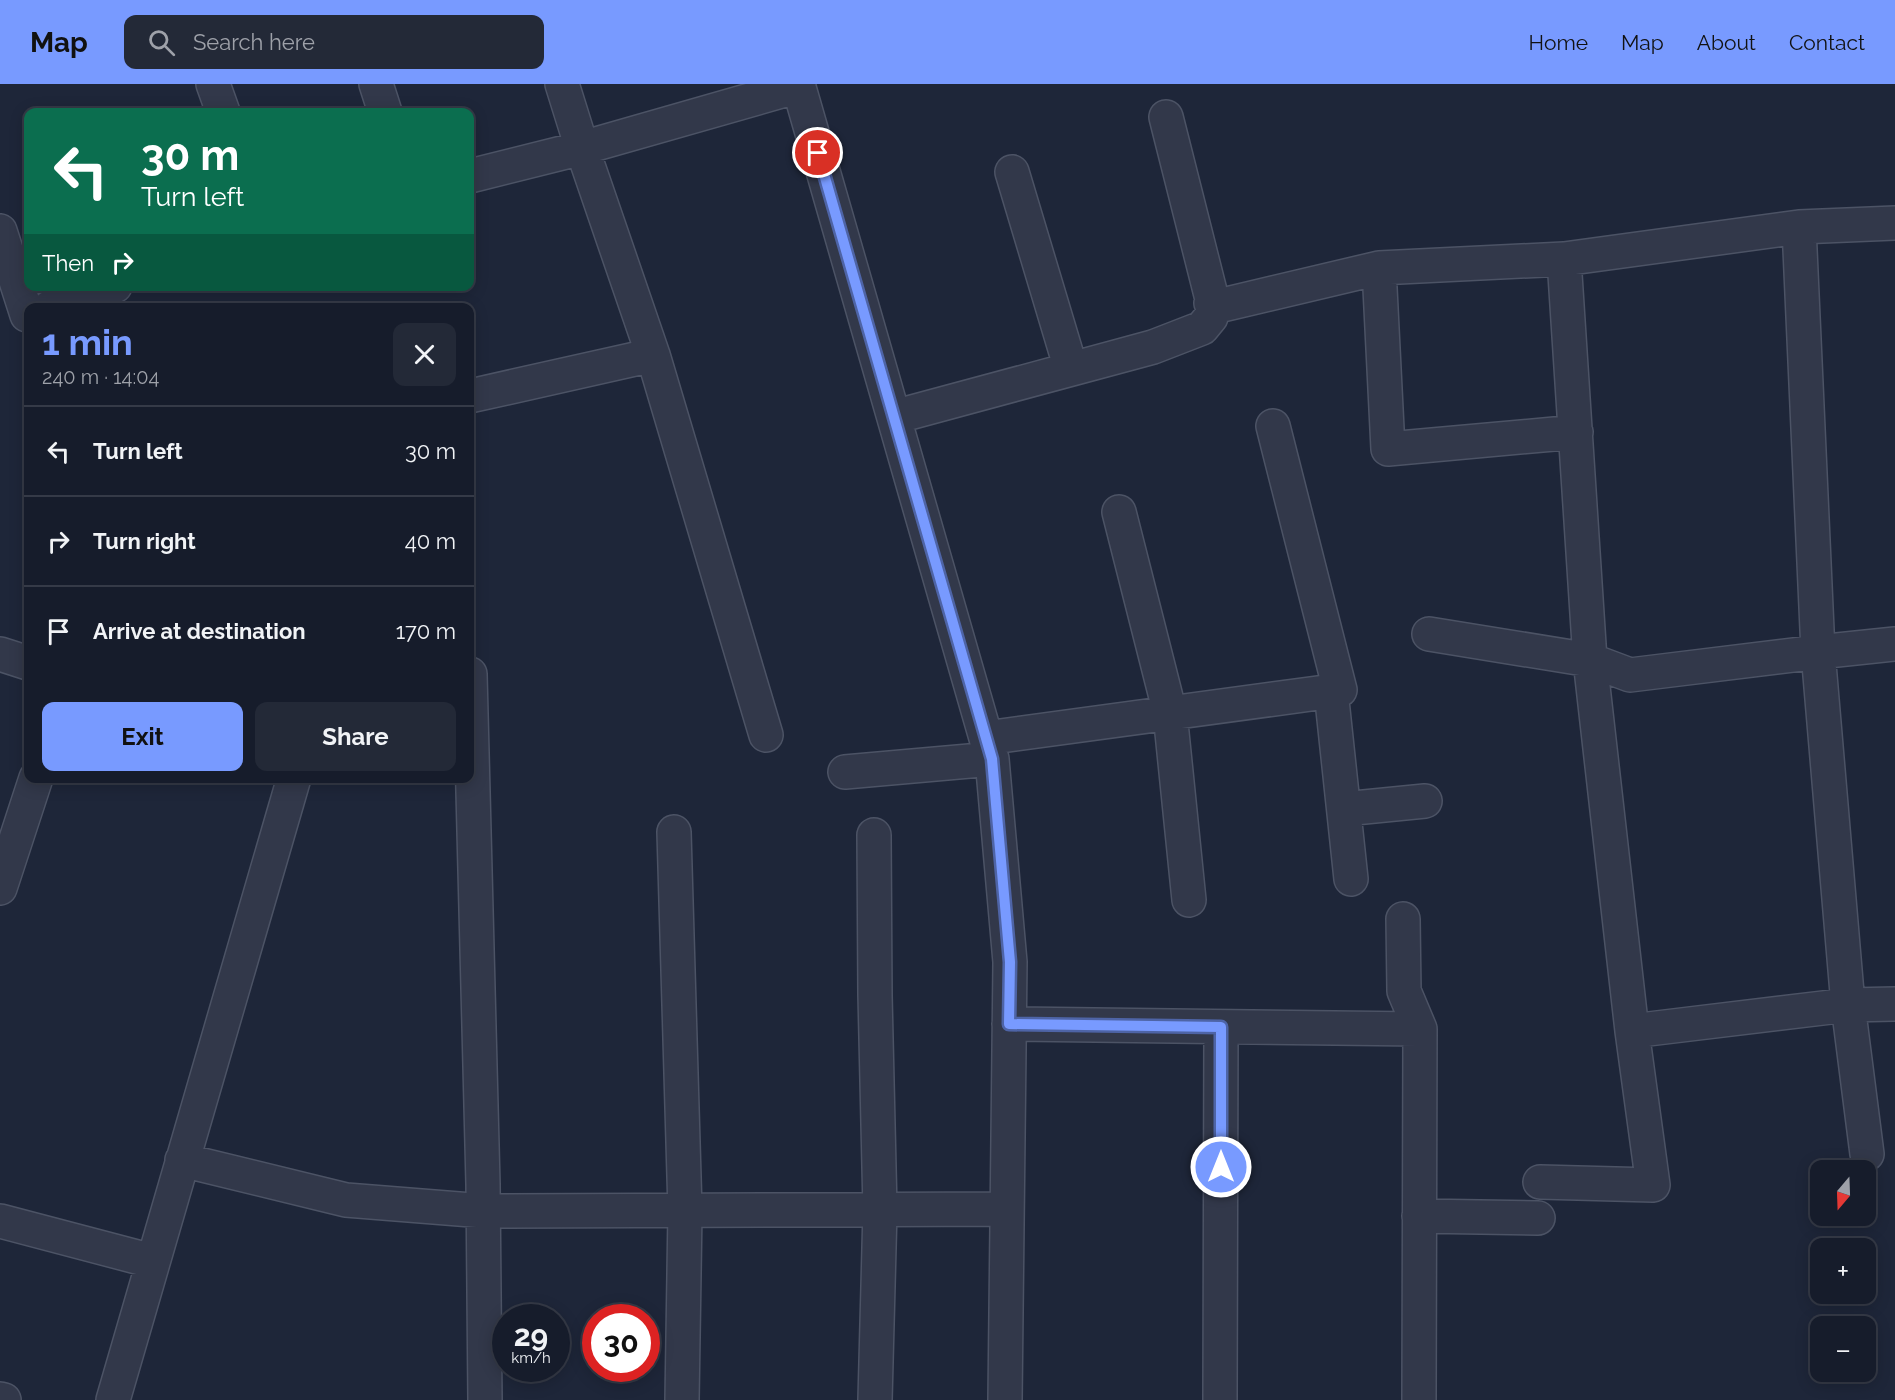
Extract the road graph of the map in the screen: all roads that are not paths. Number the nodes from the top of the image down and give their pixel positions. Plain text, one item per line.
1 (213, 84) edge
2 (376, 84) edge
3 (562, 84) edge
4 (799, 85) edge
5 (222, 108) edge
6 (384, 108) edge
7 (1166, 117) dead end
8 (582, 148) junction
9 (1012, 172) dead end
10 (474, 175) edge
11 (1895, 223) edge
12 (1799, 227) junction
13 (0, 231) edge
14 (1564, 259) junction
15 (1379, 268) junction
16 (100, 291) edge
17 (63, 303) edge
18 (1213, 305) junction
19 (24, 309) edge
20 (653, 356) junction
21 (1071, 369) junction
22 (474, 395) edge
23 (894, 417) junction
24 (1273, 426) dead end
25 (1576, 432) junction
26 (1119, 512) dead end
27 (1429, 634) dead end
28 (1895, 644) edge
29 (1818, 652) junction
30 (0, 654) edge
31 (1590, 660) junction
32 (24, 662) edge
33 (1331, 692) junction
34 (1170, 713) junction
35 (766, 735) dead end
36 (989, 748) junction
37 (845, 772) dead end
38 (34, 783) edge
39 (293, 783) edge
40 (473, 783) edge
41 (1425, 801) dead end
42 (1344, 809) junction
43 (674, 832) dead end
44 (874, 835) dead end
45 (1351, 879) dead end
46 (0, 888) edge
47 (1189, 900) dead end
48 (1403, 919) dead end
49 (1848, 1005) junction
50 (1895, 1005) edge
51 (1009, 1024) junction
52 (1221, 1027) junction
53 (1420, 1029) junction
54 (1632, 1030) junction
55 (1867, 1154) dead end
56 (182, 1160) junction
57 (1540, 1182) dead end
58 (1007, 1209) junction
59 (880, 1210) junction
60 (484, 1211) junction
61 (685, 1211) junction
62 (1419, 1216) junction
63 (1538, 1218) dead end
64 (0, 1221) edge
65 (152, 1261) junction
66 (113, 1400) edge
67 (485, 1400) edge
68 (682, 1400) edge
69 (875, 1400) edge
70 (1005, 1400) edge
71 (1220, 1400) edge
72 (1419, 1400) edge

1 - 5 street
2 - 6 street
3 - 8 street
4 - 8 street
4 - 23 street
7 - 18 street
8 - 10 street
8 - 20 street
9 - 21 street
11 - 12 street
12 - 14 street
12 - 29 street
13 - 19 street
14 - 15 street
14 - 25 street
15 - 18 street
15 - 25 street
16 - 17 street
18 - 21 street
20 - 22 street
20 - 35 street
21 - 23 street
23 - 36 street
24 - 33 street
25 - 31 street
26 - 34 street
27 - 31 street
28 - 29 street
29 - 31 street
29 - 49 street
30 - 32 street
31 - 54 street
33 - 34 street
33 - 42 street
34 - 36 street
34 - 47 street
36 - 37 street
36 - 51 street
38 - 46 street
39 - 56 street
40 - 60 street
41 - 42 street
42 - 45 street
43 - 61 street
44 - 59 street
48 - 53 street
49 - 50 street
49 - 54 street
49 - 55 street
51 - 52 street
51 - 58 street
52 - 53 street
52 - 71 street
53 - 62 street
54 - 57 street
56 - 60 street
56 - 65 street
58 - 59 street
58 - 70 street
59 - 61 street
59 - 69 street
60 - 61 street
60 - 67 street
61 - 68 street
62 - 63 street
62 - 72 street
64 - 65 street
65 - 66 street

